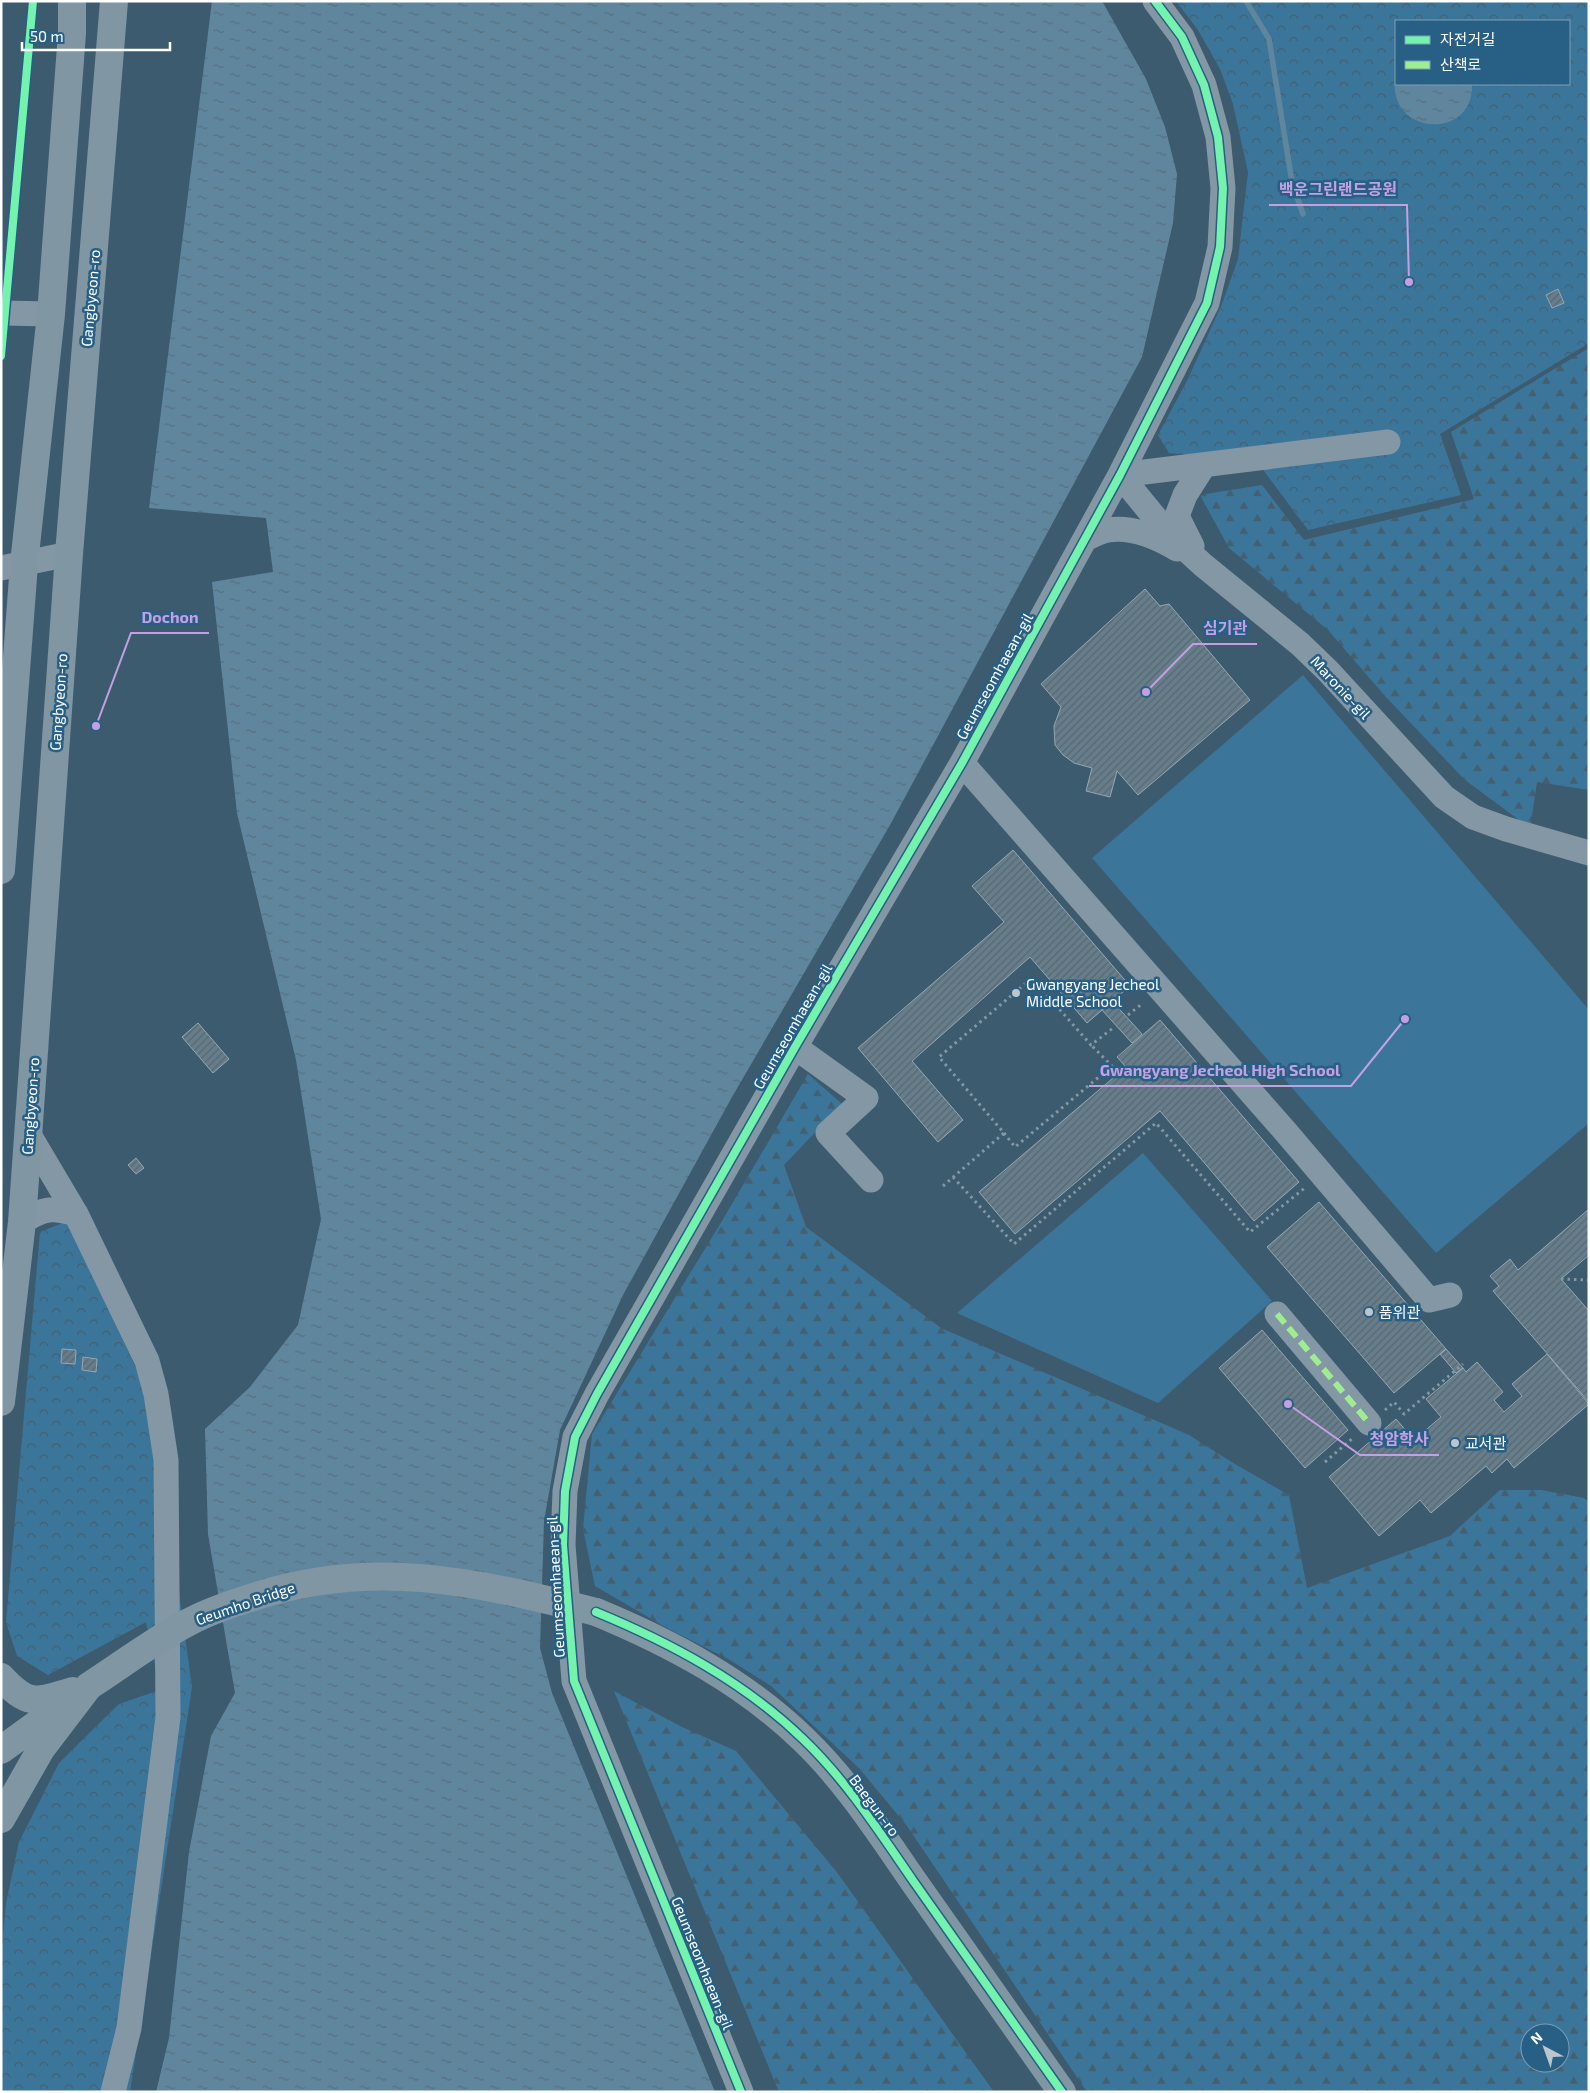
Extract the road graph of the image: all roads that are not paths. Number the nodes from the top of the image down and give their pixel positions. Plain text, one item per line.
1 (72, 1) edge
2 (114, 1) edge
3 (1155, 1) edge
4 (4, 312) edge
5 (51, 314) junction
6 (1388, 442) dead end
7 (1204, 465) junction
8 (1120, 475) junction
9 (1085, 539) junction
10 (69, 554) junction
11 (1203, 565) junction
12 (13, 566) edge
13 (962, 762) junction
14 (4, 790) edge
15 (1589, 853) edge
16 (1, 870) edge
17 (795, 1047) junction
18 (28, 1133) junction
19 (871, 1180) dead end
20 (76, 1214) junction
21 (22, 1222) junction
22 (1450, 1295) dead end
23 (1277, 1314) dead end
24 (1, 1402) edge
25 (1369, 1424) road end
26 (596, 1612) joint
27 (1, 1677) edge
28 (89, 1686) junction
29 (1, 1750) edge
30 (1, 1819) edge
31 (113, 2092) edge
32 (741, 2092) edge
33 (1062, 2092) edge

1 - 5 main road
2 - 10 main road, Gangbyeon-ro
3 - 8 street, Geumseomhaean-gil
4 - 5 street
5 - 12 main road
6 - 7 street
7 - 8 street
7 - 11 street
8 - 9 street, Geumseomhaean-gil
8 - 11 street, Maronie-gil
9 - 11 street
9 - 13 street, Geumseomhaean-gil
10 - 12 street
10 - 18 main road, Gangbyeon-ro
11 - 15 street, Maronie-gil
12 - 14 main road
13 - 17 street, Geumseomhaean-gil
13 - 22 street
14 - 16 main road
17 - 19 street
17 - 32 street, Geumseomhaean-gil
18 - 20 street
18 - 21 main road, Gangbyeon-ro
20 - 21 street
20 - 31 street
21 - 24 main road, Gangbyeon-ro
23 - 25 street
26 - 28 main road, Geumho Bridge, bridge
26 - 33 main road, Baegun-ro
27 - 28 main road
28 - 29 main road
28 - 30 main road

